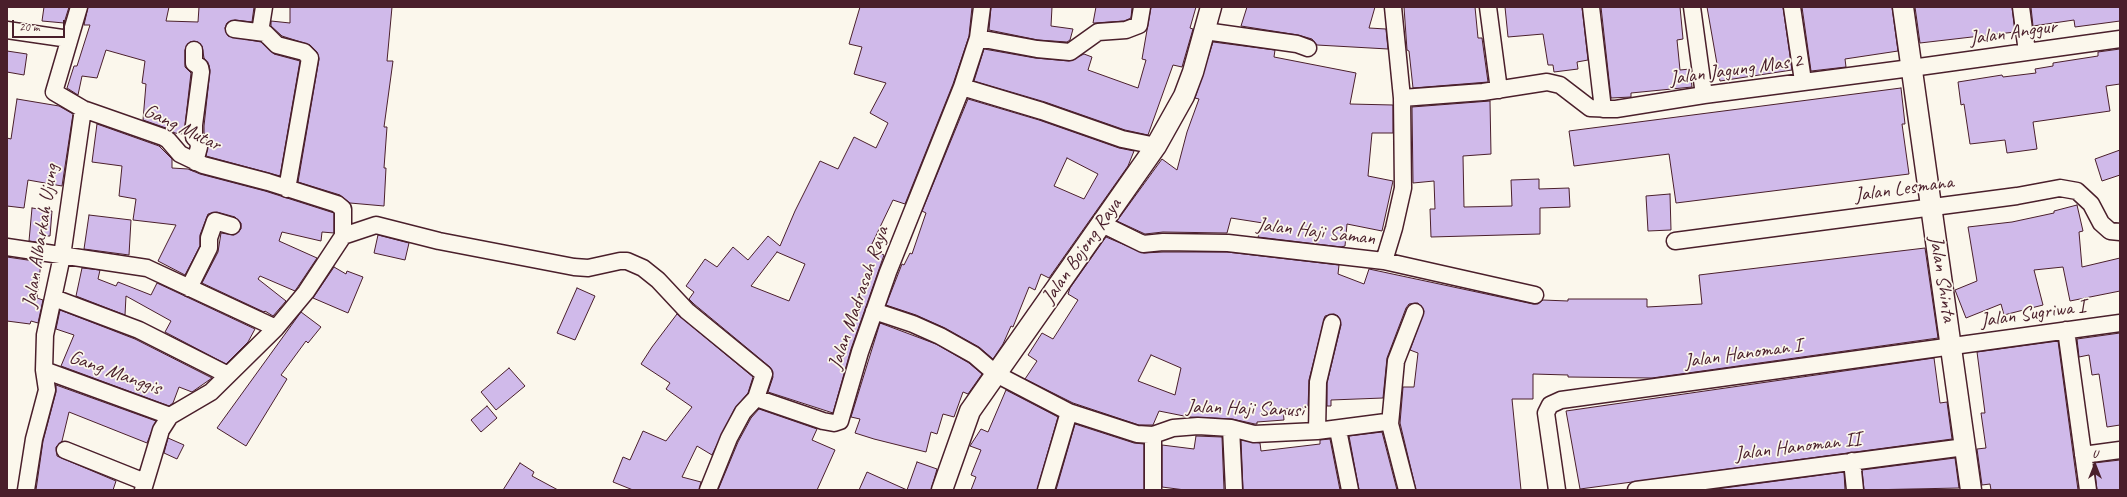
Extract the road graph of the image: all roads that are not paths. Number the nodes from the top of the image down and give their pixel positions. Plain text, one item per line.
1 (79, 7) edge
2 (264, 7) edge
3 (982, 7) edge
4 (1142, 7) edge
5 (1211, 7) edge
6 (1393, 7) edge
7 (1488, 7) edge
8 (1590, 7) edge
9 (1692, 7) edge
10 (1792, 7) edge
11 (1904, 7) edge
12 (2021, 7) edge
13 (234, 29) dead end
14 (7, 30) edge
15 (1205, 31) junction
16 (260, 32) junction
17 (978, 38) junction
18 (70, 39) junction
19 (2120, 39) edge
20 (1308, 48) dead end
21 (194, 50) dead end
22 (2027, 52) junction
23 (1912, 68) junction
24 (1804, 81) junction
25 (962, 87) junction
26 (1499, 90) junction
27 (1704, 94) junction
28 (1402, 98) junction
29 (83, 109) junction
30 (1603, 109) junction
31 (1156, 146) junction
32 (195, 162) junction
33 (287, 189) junction
34 (1931, 207) junction
35 (1102, 224) junction
36 (232, 226) dead end
37 (2120, 232) edge
38 (343, 236) junction
39 (1675, 241) dead end
40 (7, 247) edge
41 (62, 256) junction
42 (1384, 261) junction
43 (189, 288) junction
44 (1535, 296) dead end
45 (54, 298) junction
46 (874, 311) junction
47 (1415, 312) dead end
48 (1332, 323) dead end
49 (2120, 323) edge
50 (276, 328) junction
51 (2066, 330) junction
52 (1952, 346) junction
53 (44, 370) junction
54 (228, 374) junction
55 (996, 374) junction
56 (756, 398) junction
57 (1069, 412) junction
58 (170, 416) junction
59 (1390, 424) junction
60 (1231, 428) junction
61 (1338, 430) junction
62 (1317, 431) junction
63 (1153, 435) junction
64 (1965, 446) junction
65 (65, 450) dead end
66 (2120, 450) edge
67 (2083, 455) junction
68 (1852, 462) junction
69 (144, 486) edge
70 (1683, 487) edge
71 (26, 490) edge
72 (708, 490) edge
73 (942, 490) edge
74 (1046, 490) edge
75 (1153, 490) edge
76 (1234, 490) edge
77 (1350, 490) edge
78 (1407, 490) edge
79 (1557, 490) edge
80 (1636, 490) edge
81 (1855, 490) edge
82 (1971, 490) edge
83 (2088, 490) edge

1 - 18 street
2 - 16 street
3 - 17 street, Jalan Madrasah Raya
4 - 17 street
5 - 15 street, Jalan Bojong Raya
6 - 28 street, Jalan Haji Saman
7 - 26 street
8 - 30 street
9 - 27 street
10 - 24 street
11 - 23 street, Jalan Shinta
12 - 22 street
13 - 16 street
14 - 18 street
15 - 20 street
15 - 31 street, Jalan Bojong Raya
16 - 33 street
17 - 25 street, Jalan Madrasah Raya
18 - 29 street
19 - 22 street, Jalan Anggur
21 - 32 street
22 - 23 street, Jalan Anggur
23 - 24 street, Jalan Jagung Mas 2
23 - 34 street, Jalan Shinta
24 - 27 street, Jalan Jagung Mas 2
25 - 31 street
25 - 46 street, Jalan Madrasah Raya
26 - 28 street
26 - 30 street, Jalan Jagung Mas 2
27 - 30 street, Jalan Jagung Mas 2
28 - 42 street, Jalan Haji Saman
29 - 32 street, Gang Mutar
29 - 41 street, Jalan Albarkah Ujung
31 - 35 street, Jalan Bojong Raya
32 - 33 street, Gang Mutar
33 - 38 street, Gang Mutar
34 - 37 street, Jalan Lesmana
34 - 39 street, Jalan Lesmana
34 - 52 street, Jalan Shinta
35 - 42 street, Jalan Haji Saman
35 - 55 street, Jalan Bojong Raya
36 - 43 street
38 - 50 street
38 - 56 street
40 - 41 street
41 - 43 street
41 - 45 street, Jalan Albarkah Ujung
42 - 44 street
43 - 50 street
45 - 53 street, Jalan Albarkah Ujung
45 - 54 street
46 - 55 street, Jalan Haji Sanusi
46 - 56 street, Jalan Madrasah Raya
47 - 59 street
48 - 62 street
49 - 51 street, Jalan Sugriwa I
50 - 54 street
51 - 52 street, Jalan Sugriwa I
51 - 67 street
52 - 64 street, Jalan Shinta
52 - 79 street, Jalan Hanoman I
53 - 58 street, Gang Manggis
53 - 71 street, Jalan Albarkah Ujung
54 - 58 street
55 - 57 street, Jalan Haji Sanusi
55 - 73 street, Jalan Bojong Raya
56 - 72 street
57 - 63 street, Jalan Haji Sanusi
57 - 74 street
58 - 69 street
59 - 61 street, Jalan Haji Sanusi
59 - 78 street
60 - 62 street, Jalan Haji Sanusi
60 - 63 street, Jalan Haji Sanusi
60 - 76 street
61 - 62 street, Jalan Haji Sanusi
61 - 77 street
63 - 75 street
64 - 68 street, Jalan Hanoman II
64 - 82 street, Jalan Shinta
65 - 69 street
66 - 67 street
67 - 83 street
68 - 70 street, Jalan Hanoman II
68 - 81 street
70 - 80 street, Jalan Hanoman II

